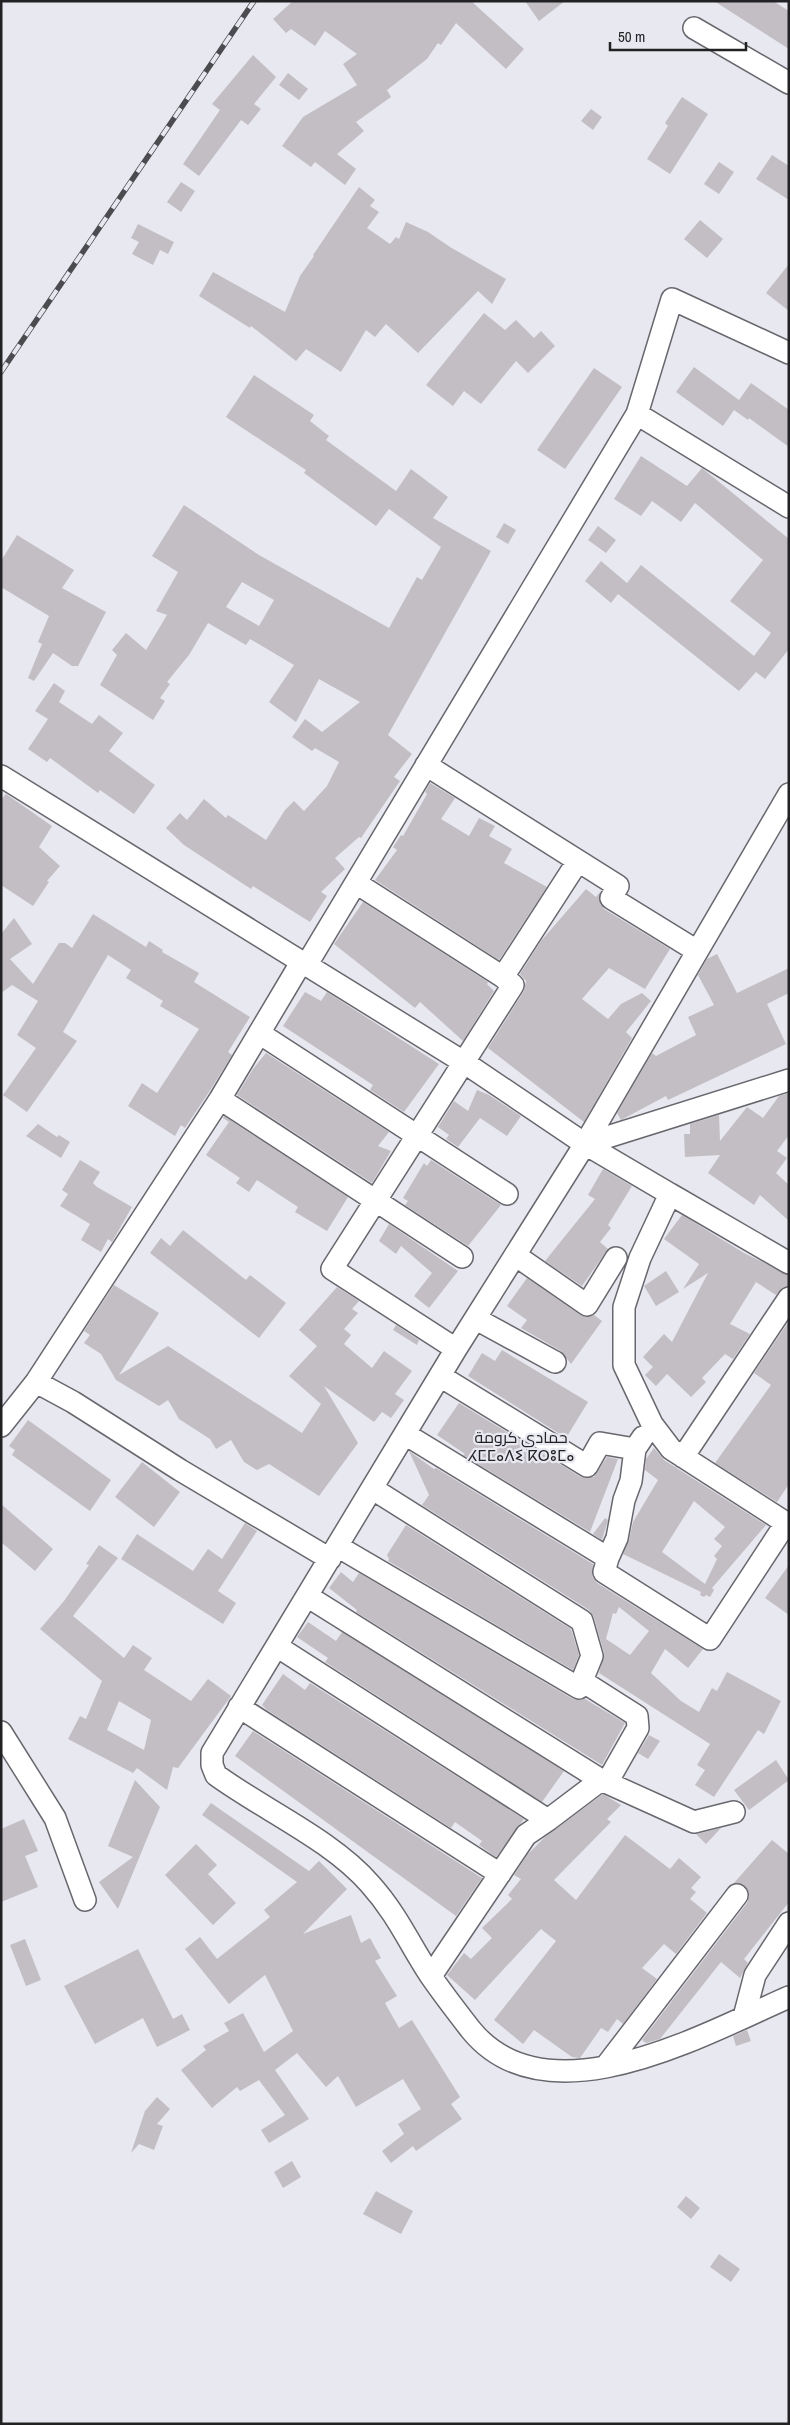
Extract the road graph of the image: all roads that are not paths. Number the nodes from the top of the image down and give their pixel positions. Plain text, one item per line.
1 (694, 28) dead end
2 (789, 83) edge
3 (789, 352) edge
4 (637, 414) junction
5 (789, 507) edge
6 (426, 765) junction
7 (1, 776) edge
8 (789, 794) edge
9 (578, 861) junction
10 (356, 883) junction
11 (697, 951) junction
12 (304, 963) junction
13 (503, 977) junction
14 (260, 1033) junction
15 (465, 1063) junction
16 (789, 1080) edge
17 (220, 1099) junction
18 (417, 1136) junction
19 (584, 1144) junction
20 (507, 1194) dead end
21 (670, 1194) junction
22 (376, 1201) junction
23 (515, 1255) junction
24 (462, 1257) dead end
25 (616, 1258) dead end
26 (789, 1263) edge
27 (789, 1298) edge
28 (476, 1319) junction
29 (456, 1350) junction
30 (555, 1362) dead end
31 (440, 1376) junction
32 (36, 1382) junction
33 (652, 1424) junction
34 (1, 1426) edge
35 (405, 1434) junction
36 (634, 1449) junction
37 (683, 1457) junction
38 (373, 1489) junction
39 (333, 1552) junction
40 (608, 1558) junction
41 (308, 1596) junction
42 (278, 1647) junction
43 (582, 1681) junction
44 (239, 1707) junction
45 (1, 1732) edge
46 (601, 1780) junction
47 (734, 1812) dead end
48 (548, 1820) junction
49 (500, 1874) junction
50 (737, 1895) dead end
51 (85, 1900) dead end
52 (789, 1923) edge
53 (431, 1976) junction
54 (789, 1997) edge
55 (744, 2017) junction
56 (606, 2066) junction

1 - 2 street
3 - 4 street
4 - 5 street
4 - 6 street
6 - 9 street
6 - 10 street
7 - 12 street
8 - 11 street
9 - 11 street
9 - 13 street
10 - 12 street
10 - 13 street
11 - 19 street
12 - 14 street
12 - 15 street
13 - 15 street
14 - 17 street
14 - 18 street
15 - 18 street
15 - 19 street
16 - 19 street
17 - 22 street
17 - 32 street
18 - 20 street
18 - 22 street
19 - 21 street
19 - 23 street
21 - 26 street
21 - 33 street
22 - 24 street
22 - 29 street
23 - 25 street
23 - 28 street
27 - 37 street
28 - 29 street
28 - 30 street
29 - 31 street
31 - 35 street
31 - 36 street
32 - 34 street
32 - 39 street
33 - 36 street
33 - 37 street
35 - 38 street
35 - 40 street
36 - 40 street
37 - 40 street
38 - 39 street
38 - 43 street
39 - 41 street
39 - 43 street
41 - 42 street
41 - 46 street
42 - 44 street
42 - 48 street
43 - 46 street
44 - 49 street
44 - 53 street
45 - 51 street
46 - 47 street
46 - 48 street
48 - 49 street
49 - 53 street
50 - 56 street
52 - 55 street
53 - 56 street
54 - 55 street
55 - 56 street

